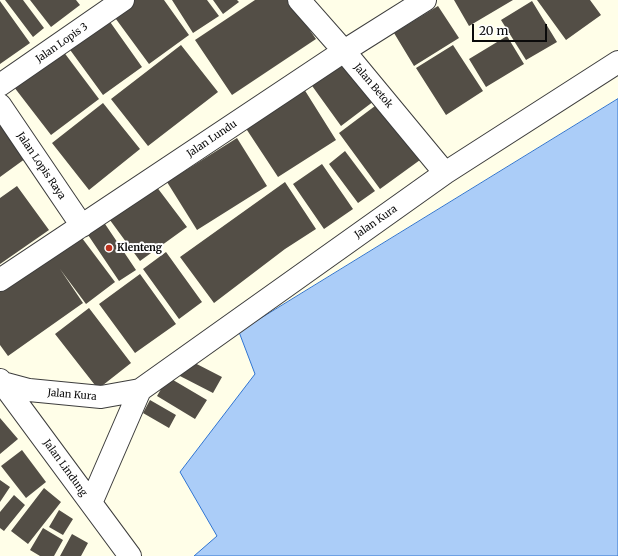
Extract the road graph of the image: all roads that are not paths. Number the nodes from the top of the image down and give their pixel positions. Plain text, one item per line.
1 (124, 0) edge
2 (299, 0) edge
3 (425, 0) edge
4 (344, 51) junction
5 (618, 62) edge
6 (0, 85) edge
7 (0, 106) edge
8 (446, 173) junction
9 (82, 226) junction
10 (0, 280) edge
11 (2, 382) edge
12 (140, 390) junction
13 (91, 503) junction
14 (130, 556) edge

1 - 6 street, Jalan Lopis 3
2 - 4 street, Jalan Betok
3 - 4 street, Jalan Lundu
4 - 8 street, Jalan Betok
4 - 9 street, Jalan Lundu
5 - 8 street, Jalan Kura
7 - 9 street, Jalan Lopis Raya
8 - 12 street, Jalan Kura
9 - 10 street, Jalan Lundu
11 - 12 street, Jalan Kura
11 - 13 street, Jalan Lindung
12 - 13 street
13 - 14 street, Jalan Lindung

